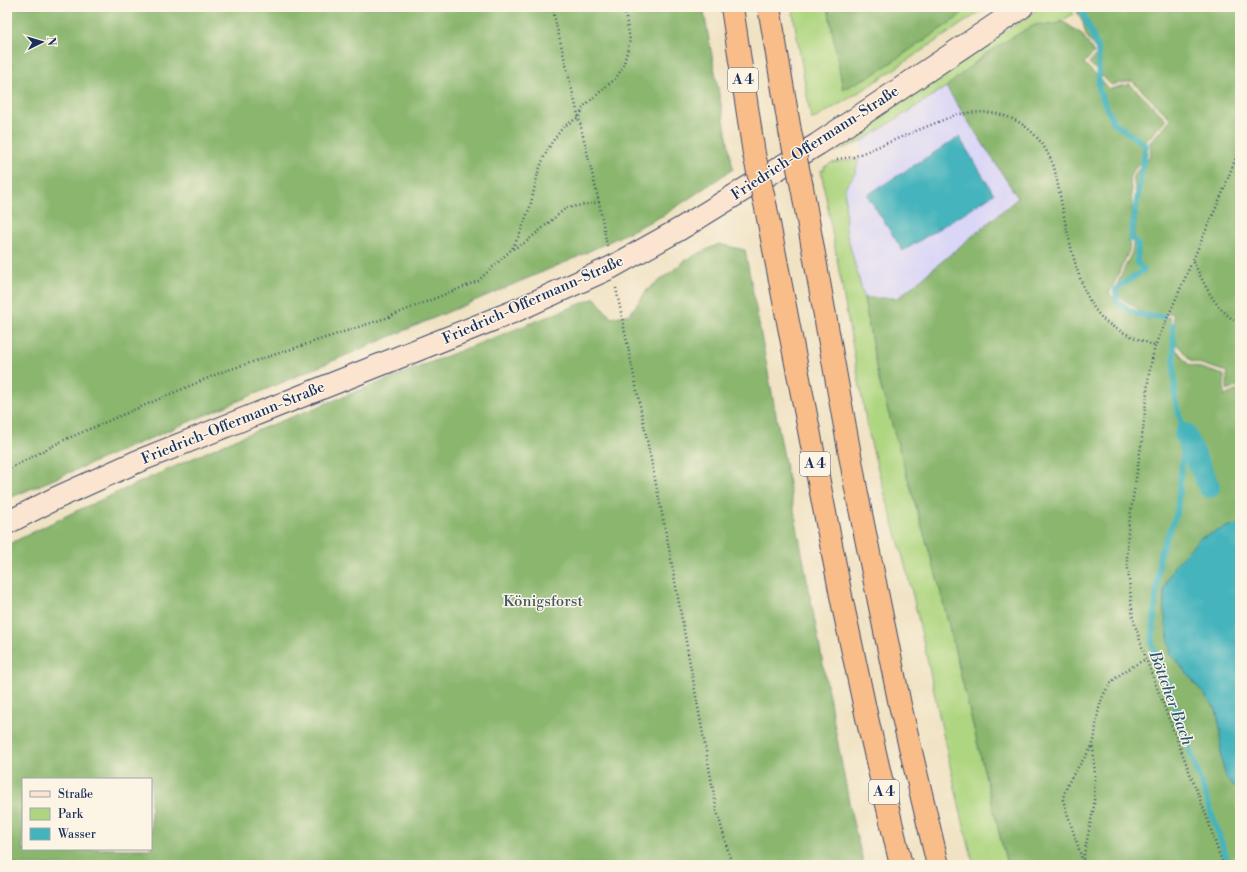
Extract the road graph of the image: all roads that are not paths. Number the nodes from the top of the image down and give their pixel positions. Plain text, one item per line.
1 (732, 7) edge
2 (769, 7) edge
3 (1022, 7) edge
4 (7, 523) edge
5 (901, 865) edge
6 (938, 865) edge

1 - 5 highway, A 4, bridge
2 - 6 highway, A 4, bridge
3 - 4 main road, Friedrich-Offermann-Straße

